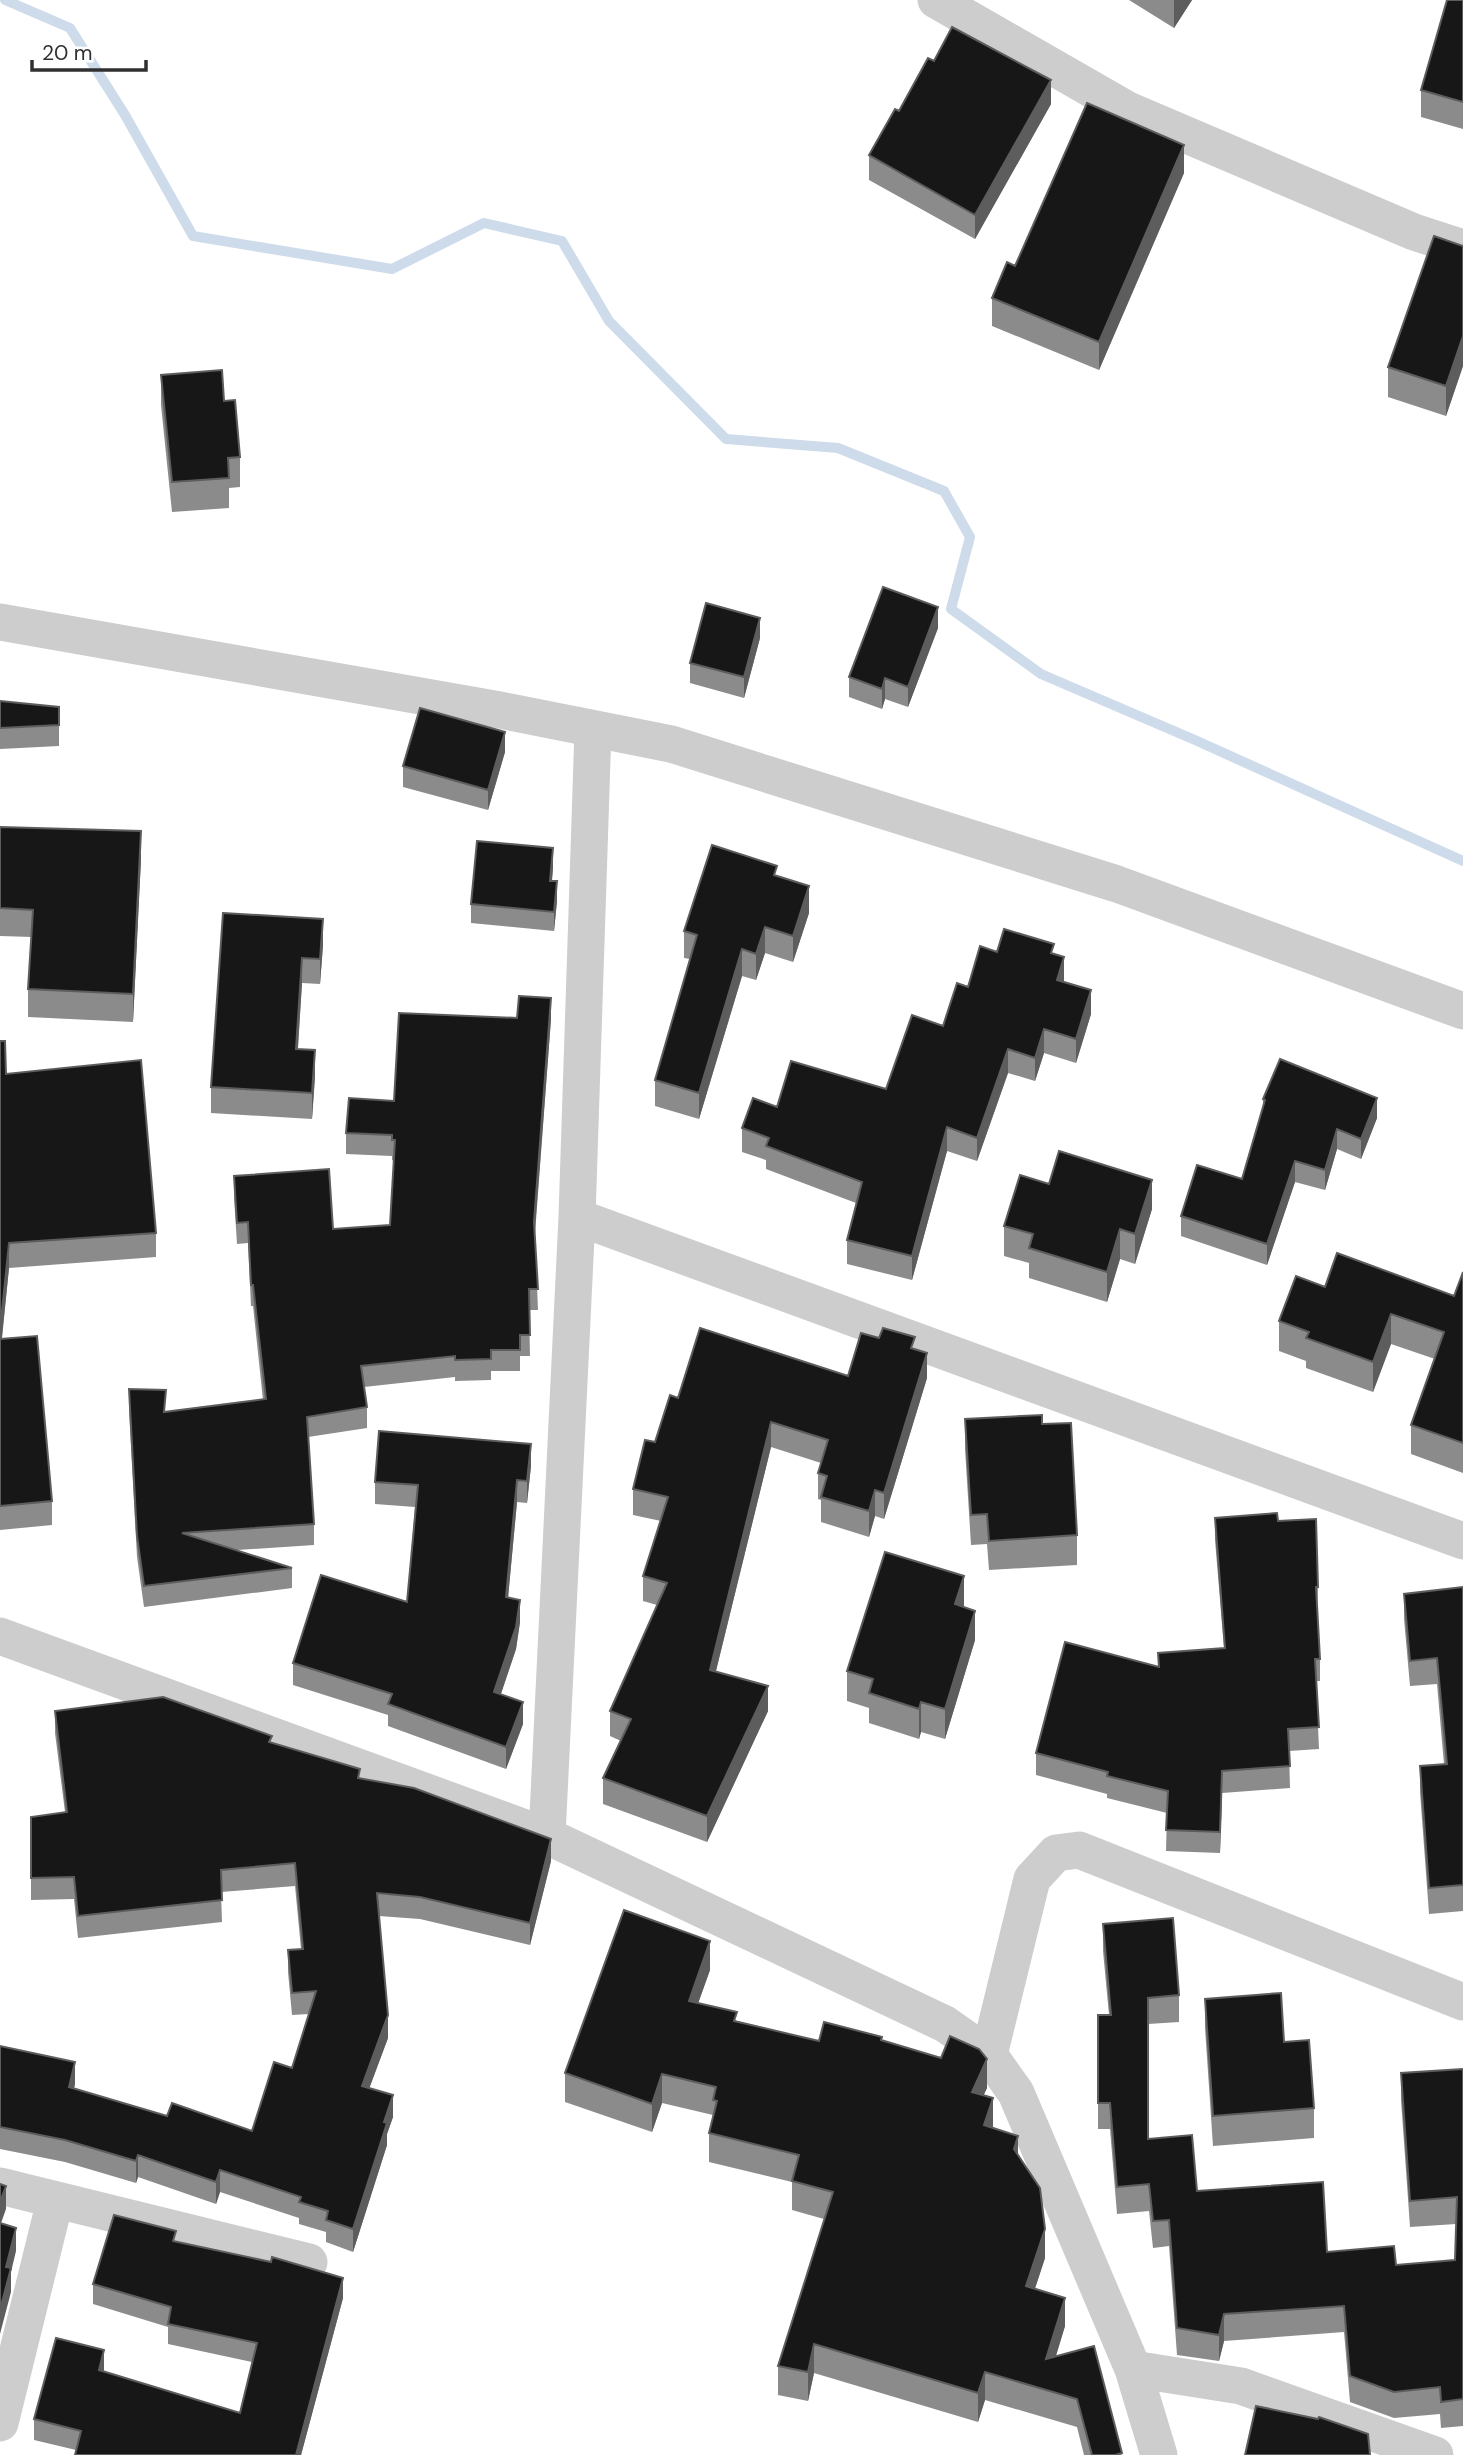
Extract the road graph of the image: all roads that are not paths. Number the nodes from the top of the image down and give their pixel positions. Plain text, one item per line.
1 (936, 0) edge
2 (1463, 248) edge
3 (0, 622) edge
4 (593, 729) junction
5 (1463, 1011) edge
6 (577, 1217) junction
7 (1463, 1541) edge
8 (0, 1636) edge
9 (547, 1836) junction
10 (1463, 2002) edge
11 (989, 2055) junction
12 (0, 2186) edge
13 (55, 2201) junction
14 (309, 2262) dead end
15 (1133, 2369) junction
16 (0, 2423) edge
17 (1159, 2455) edge
18 (1435, 2455) edge

1 - 2 street
3 - 4 street
4 - 5 street
4 - 6 street
6 - 7 street
6 - 9 street
8 - 9 street
9 - 11 street
10 - 11 street
11 - 15 street
12 - 13 street
13 - 14 street
13 - 16 street
15 - 17 street
15 - 18 street

